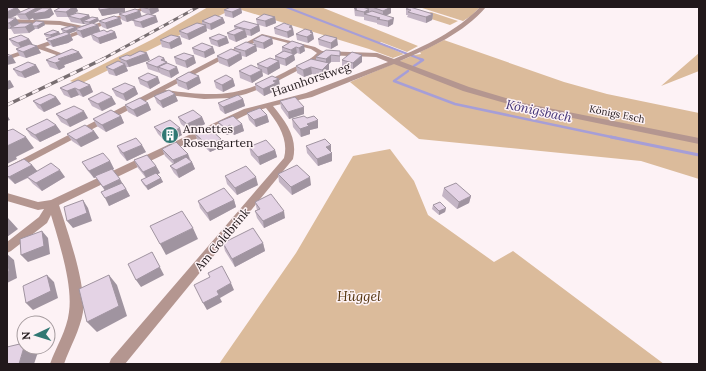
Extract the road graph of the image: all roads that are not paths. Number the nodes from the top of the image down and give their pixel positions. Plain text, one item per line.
1 (149, 7) edge
2 (483, 7) edge
3 (7, 21) edge
4 (86, 29) junction
5 (37, 46) junction
6 (321, 53) junction
7 (64, 56) edge
8 (7, 58) edge
9 (394, 61) junction
10 (156, 91) junction
11 (269, 106) junction
12 (699, 141) edge
13 (7, 171) edge
14 (7, 197) edge
15 (53, 203) junction
16 (7, 248) edge
17 (57, 364) edge
18 (116, 364) edge

1 - 4 street
2 - 9 street, Haunhorstweg
3 - 4 street
4 - 5 street
5 - 7 street
5 - 8 street
6 - 9 street, Königs Esch
6 - 10 street
6 - 10 street
9 - 11 street, Haunhorstweg
9 - 12 street, Königs Esch
10 - 13 street
11 - 15 street, Haunhorstweg
11 - 18 street, Am Goldbrink
14 - 15 street, Haunhorstweg
15 - 16 street
15 - 17 street

